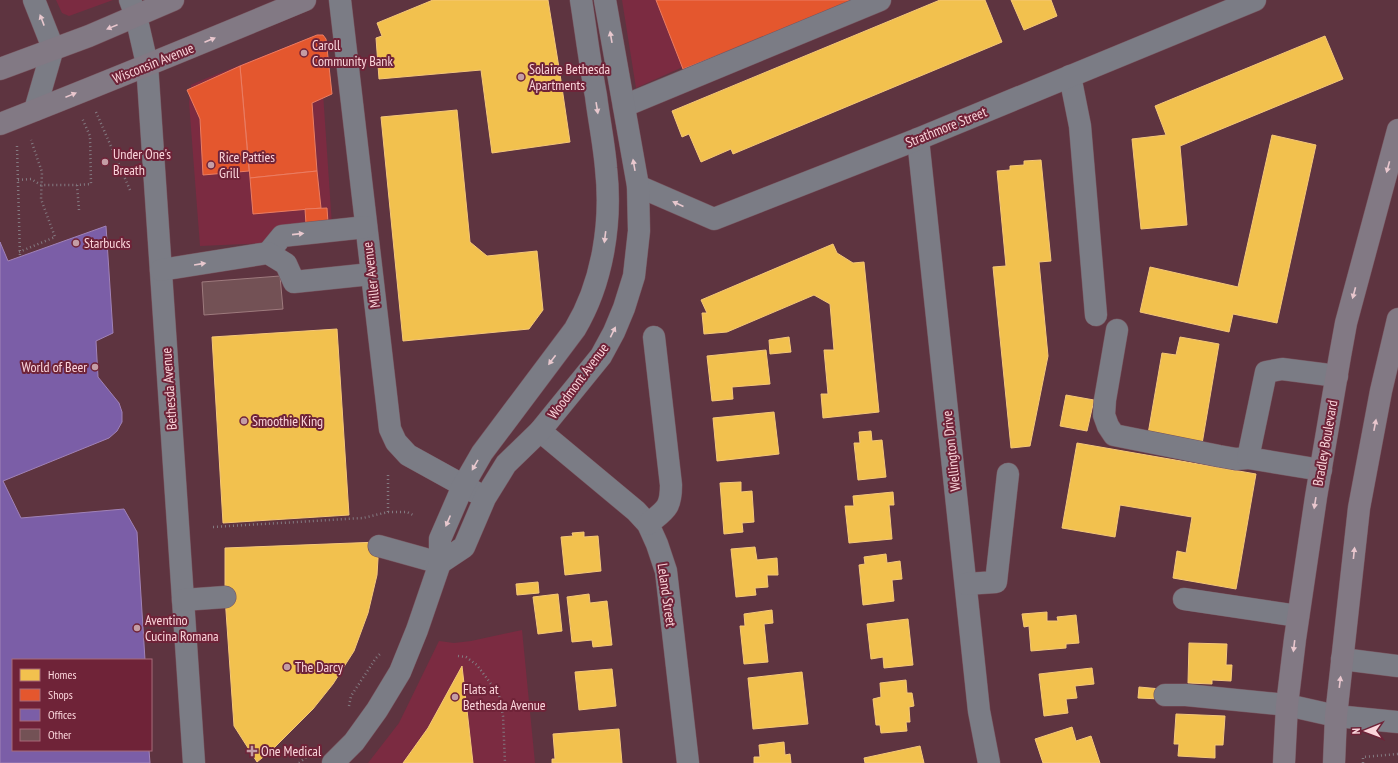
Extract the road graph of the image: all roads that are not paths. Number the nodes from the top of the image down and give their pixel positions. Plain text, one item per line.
1 (34, 0) edge
2 (173, 0) edge
3 (305, 0) edge
4 (340, 0) edge
5 (581, 0) edge
6 (605, 0) edge
7 (880, 0) edge
8 (1255, 0) edge
9 (133, 8) edge
10 (52, 48) junction
11 (147, 64) junction
12 (0, 69) edge
13 (1070, 76) junction
14 (624, 106) junction
15 (35, 110) junction
16 (0, 124) edge
17 (1398, 130) edge
18 (918, 139) junction
19 (638, 186) junction
20 (608, 212) junction
21 (366, 227) junction
22 (639, 231) junction
23 (268, 253) junction
24 (161, 270) junction
25 (371, 274) junction
26 (1096, 315) dead end
27 (1398, 319) edge
28 (1117, 330) dead end
29 (654, 337) dead end
30 (1392, 369) edge
31 (1337, 376) junction
32 (540, 431) junction
33 (1248, 458) junction
34 (1321, 470) junction
35 (1008, 474) dead end
36 (463, 486) junction
37 (485, 498) junction
38 (648, 524) junction
39 (379, 546) dead end
40 (440, 563) junction
41 (966, 584) junction
42 (225, 597) dead end
43 (1184, 599) dead end
44 (183, 600) junction
45 (1298, 616) junction
46 (1342, 659) junction
47 (1398, 666) edge
48 (1165, 695) dead end
49 (1287, 706) junction
50 (1336, 716) junction
51 (1398, 722) edge
52 (194, 763) edge
53 (333, 763) edge
54 (688, 763) edge
55 (989, 763) edge
56 (1284, 763) edge
57 (1334, 763) edge

10 -> 1 street
2 - 9 main road
11 -> 3 main road, Wisconsin Avenue
4 - 21 street, Miller Avenue
5 -> 20 street
14 -> 6 street, Woodmont Avenue
7 - 14 street
8 - 13 street, Strathmore Street
9 -> 10 main road
9 - 11 street, Bethesda Avenue
10 - 12 main road
10 - 15 street
15 -> 11 main road, Wisconsin Avenue
11 - 24 street, Bethesda Avenue
13 - 18 street, Strathmore Street
13 - 26 street
19 -> 14 street, Woodmont Avenue
15 - 16 main road, Wisconsin Avenue
17 -> 31 main road, Bradley Boulevard
18 -> 19 street, Strathmore Street
18 - 41 street, Wellington Drive
19 - 22 street, Woodmont Avenue
20 - 22 street
20 -> 36 street
23 -> 21 street
21 - 25 street, Miller Avenue
32 -> 22 street, Woodmont Avenue
24 -> 23 street
23 - 25 street
24 - 44 street, Bethesda Avenue
25 - 36 street, Miller Avenue
27 - 30 main road
28 - 33 street
29 - 38 street
46 -> 30 main road
31 - 33 street
31 - 34 main road, Bradley Boulevard
32 - 37 street, Woodmont Avenue
32 - 38 street, Leland Street
33 - 34 street
34 -> 45 main road, Bradley Boulevard
35 - 41 street
36 - 37 street, Miller Avenue
36 -> 40 street
37 - 40 street, Woodmont Avenue
38 - 54 street, Leland Street
39 - 40 street
40 - 53 street
41 - 55 street, Wellington Drive
42 - 44 street
43 - 45 street
44 - 52 street, Bethesda Avenue
45 -> 49 main road, Bradley Boulevard
46 - 47 street
50 -> 46 main road
48 - 49 street
49 - 50 street
49 - 56 main road, Bradley Boulevard
50 - 51 street
50 - 57 main road

